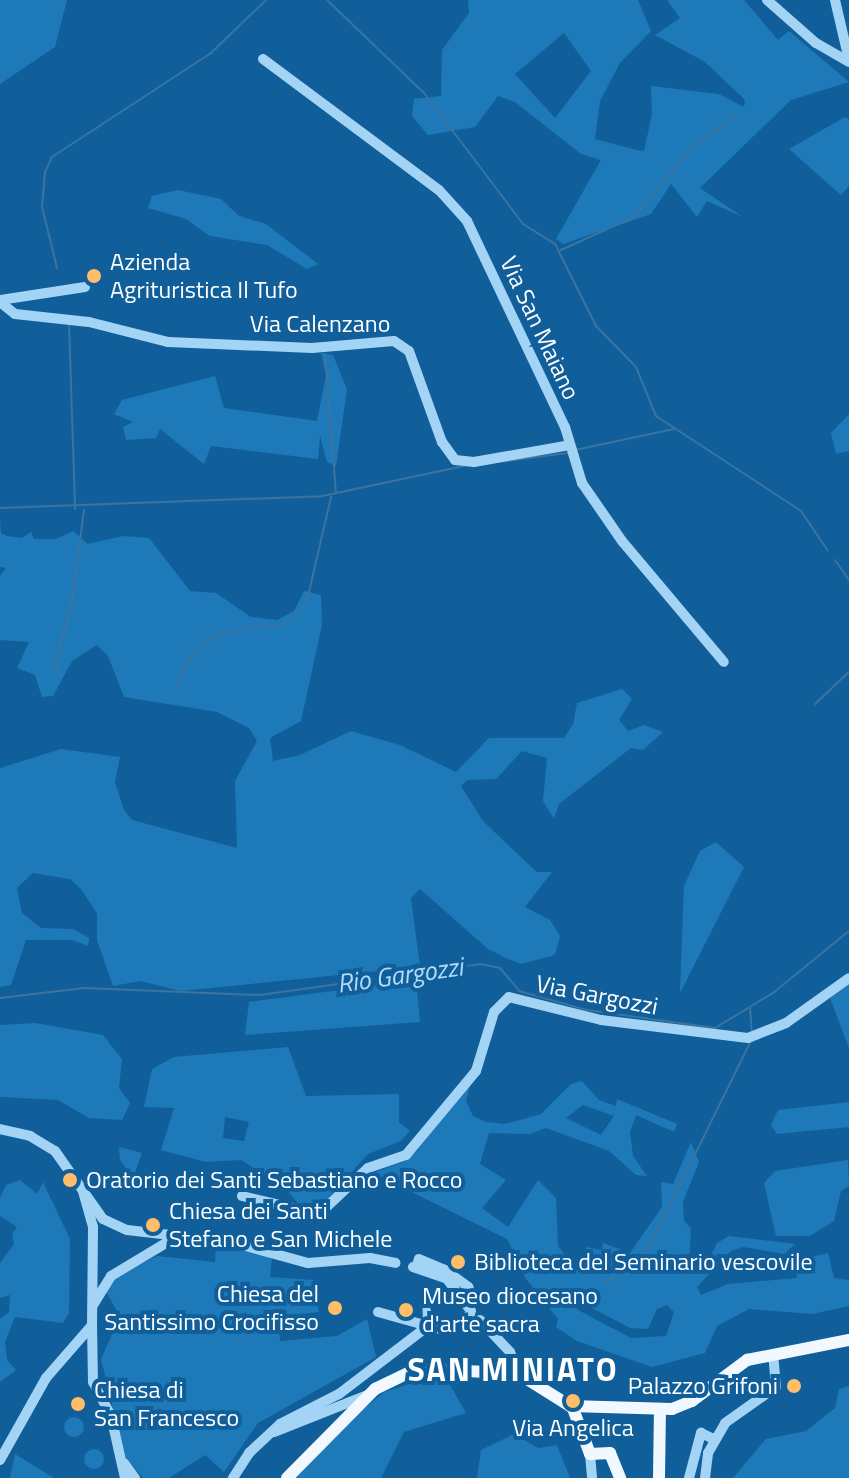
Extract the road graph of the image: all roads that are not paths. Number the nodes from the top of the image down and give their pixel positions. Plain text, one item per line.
1 (767, 0) edge
2 (835, 0) edge
3 (263, 59) dead end
4 (849, 61) edge
5 (85, 287) dead end
6 (0, 301) edge
7 (570, 445) junction
8 (724, 662) dead end
9 (849, 978) edge
10 (0, 1129) edge
11 (82, 1188) junction
12 (242, 1196) dead end
13 (103, 1219) junction
14 (93, 1227) junction
15 (178, 1236) junction
16 (396, 1263) dead end
17 (427, 1293) dead end
18 (472, 1297) dead end
19 (93, 1305) junction
20 (435, 1309) dead end
21 (378, 1312) dead end
22 (474, 1315) junction
23 (92, 1325) junction
24 (428, 1326) junction
25 (849, 1340) edge
26 (773, 1355) junction
27 (519, 1374) junction
28 (370, 1394) junction
29 (572, 1406) junction
30 (660, 1409) junction
31 (274, 1432) junction
32 (714, 1439) junction
33 (590, 1454) junction
34 (120, 1458) junction
35 (0, 1460) edge
36 (125, 1478) edge
37 (135, 1478) edge
38 (233, 1478) edge
39 (287, 1478) edge
40 (592, 1478) edge
41 (620, 1478) edge
42 (659, 1478) edge
43 (689, 1478) edge
44 (705, 1478) edge

1 - 4 street
2 - 4 street
3 - 7 street, Via San Maiano
5 - 6 street, Via Calenzano
6 - 7 street, Via Calenzano
7 - 8 street, Via San Maiano
9 - 12 street, Via Gargozzi
10 - 11 street
11 - 13 street
11 - 14 street
13 - 14 street
13 - 15 street
14 - 19 street
15 - 16 street
15 - 19 street
17 - 24 street
18 - 22 street
19 - 23 street
20 - 24 street
21 - 24 street
22 - 24 street
22 - 27 street
23 - 34 street
23 - 35 street
24 - 31 street
25 - 26 main road
26 - 30 main road
26 - 32 street
27 - 28 main road
27 - 29 main road
28 - 31 street
28 - 39 main road
29 - 30 main road
29 - 33 main road
30 - 42 main road
31 - 38 street
32 - 43 street
32 - 44 street
33 - 40 street
33 - 41 main road
34 - 36 street
34 - 37 street

